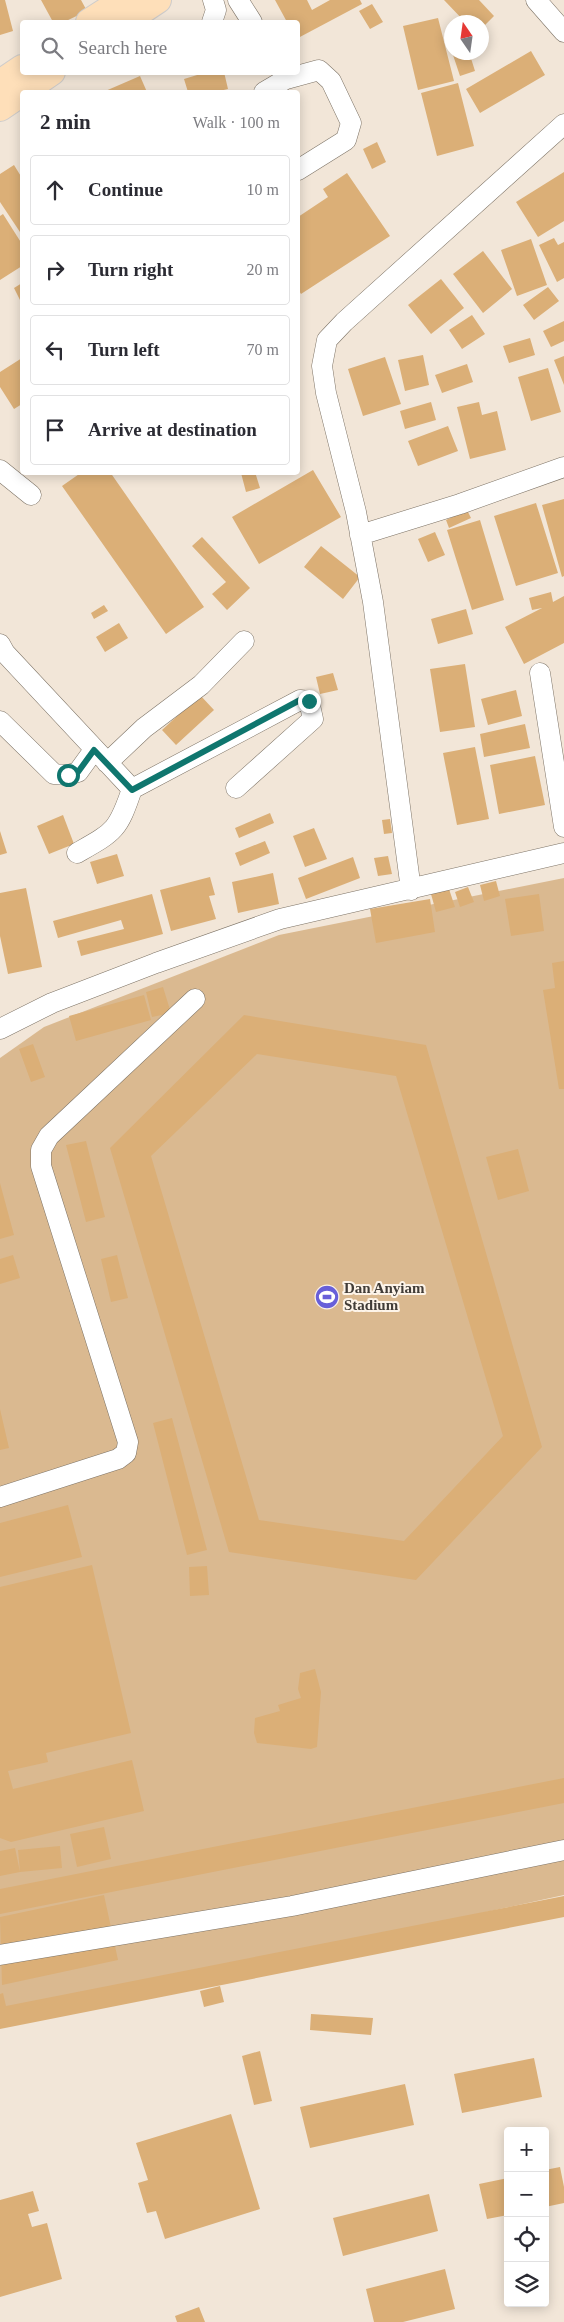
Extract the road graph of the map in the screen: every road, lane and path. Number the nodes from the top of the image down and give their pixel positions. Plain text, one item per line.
1 (123, 0) edge
2 (158, 0) edge
3 (213, 0) edge
4 (238, 0) edge
5 (536, 0) edge
6 (92, 20) edge
7 (128, 20) edge
8 (213, 20) edge
9 (251, 20) edge
10 (564, 32) edge
11 (20, 69) edge
12 (300, 73) edge
13 (48, 75) edge
14 (284, 76) edge
15 (0, 83) edge
16 (27, 90) edge
17 (266, 90) edge
18 (20, 95) edge
19 (0, 108) edge
20 (564, 124) edge
21 (300, 169) edge
22 (564, 467) edge
23 (0, 470) edge
24 (31, 495) dead end
25 (360, 535) junction
26 (244, 641) dead end
27 (0, 644) edge
28 (540, 673) dead end
29 (0, 721) edge
30 (100, 756) junction
31 (236, 788) dead end
32 (132, 790) junction
33 (564, 827) edge
34 (77, 853) dead end
35 (564, 853) edge
36 (410, 890) junction
37 (195, 999) dead end
38 (0, 1029) edge
39 (0, 1497) edge
40 (564, 1850) edge
41 (0, 1955) edge

1 - 6 main road
2 - 7 main road
3 - 8 street
4 - 9 street
5 - 10 street
11 - 15 main road
12 - 21 street
13 - 16 main road
14 - 17 street
18 - 19 main road
20 - 25 street
22 - 25 street
23 - 24 street
25 - 36 street
26 - 30 street
27 - 30 street
28 - 33 street
29 - 30 street
30 - 32 street
31 - 32 street
32 - 34 street
35 - 36 street
36 - 38 street
37 - 39 street
40 - 41 street

